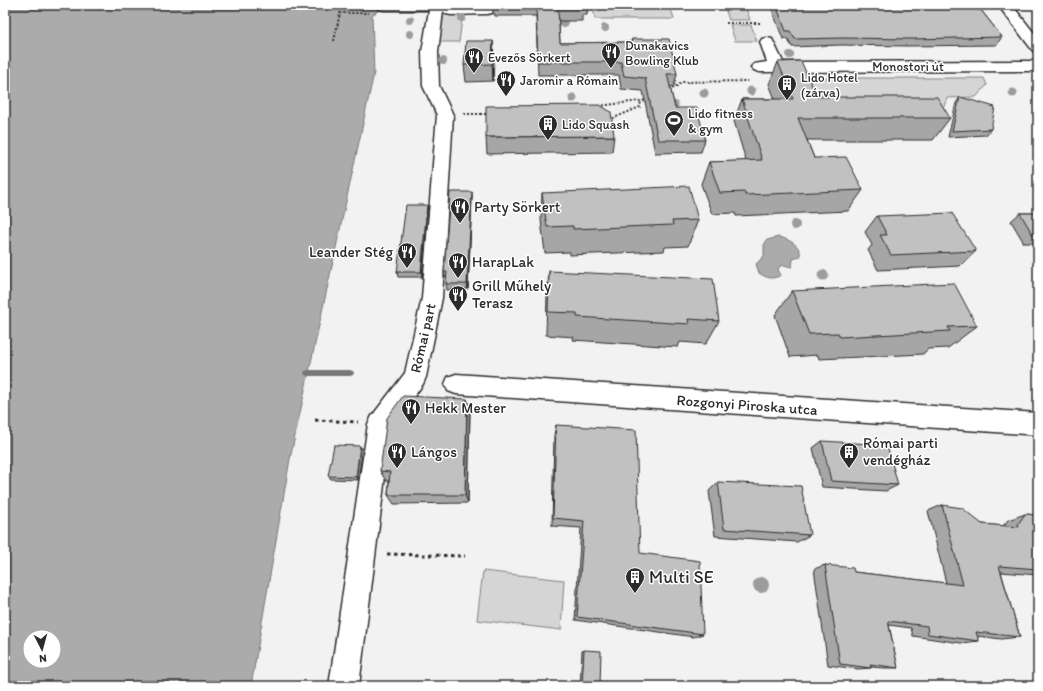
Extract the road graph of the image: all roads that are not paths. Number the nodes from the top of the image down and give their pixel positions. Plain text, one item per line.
1 (437, 5) edge
2 (445, 5) edge
3 (450, 5) edge
4 (1004, 5) edge
5 (384, 6) dead end
6 (487, 10) dead end
7 (767, 42) dead end
8 (1037, 46) edge
9 (1038, 66) edge
10 (759, 67) dead end
11 (777, 67) junction
12 (456, 384) dead end
13 (1038, 424) edge
14 (344, 686) edge

1 - 2 street
1 - 5 street
1 - 14 street, Római part
2 - 3 street
2 - 6 street
4 - 8 street
7 - 11 street
9 - 11 street, Monostori út
10 - 11 street, Monostori út
12 - 13 street, Rozgonyi Piroska utca

